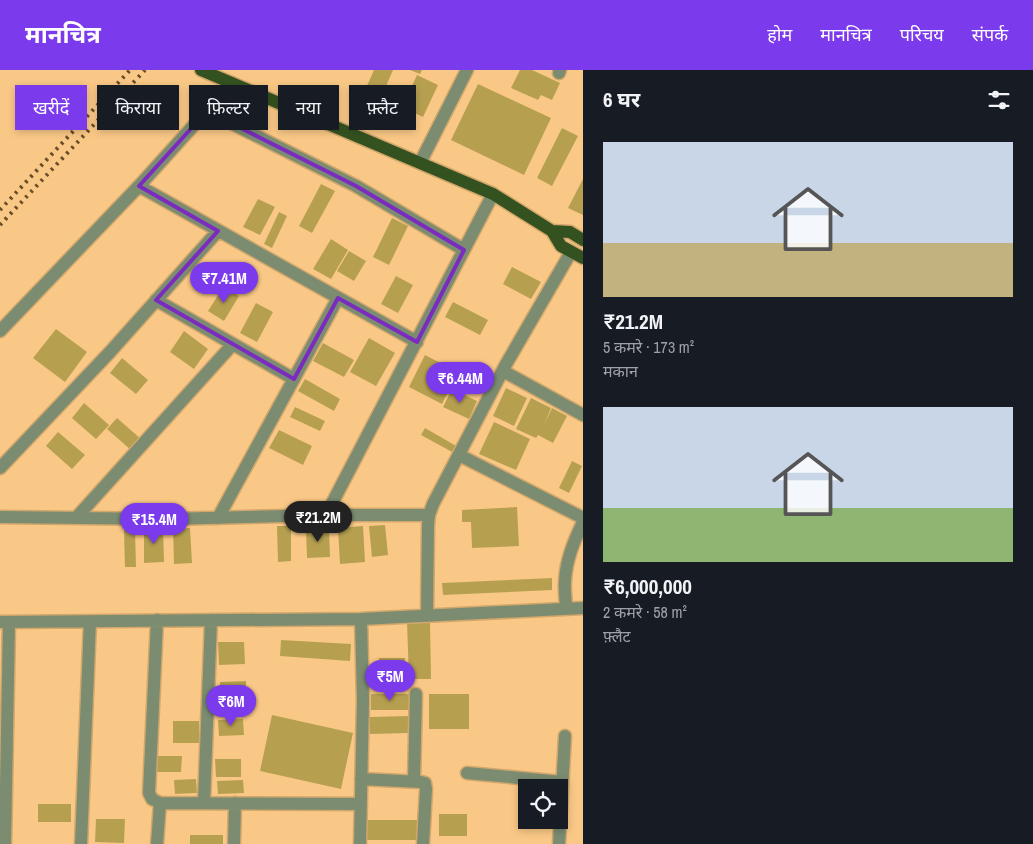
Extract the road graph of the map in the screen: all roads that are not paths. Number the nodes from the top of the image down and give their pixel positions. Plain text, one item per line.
1 (201, 70) edge
2 (467, 70) edge
3 (232, 83) joint
4 (190, 130) edge
5 (245, 130) edge
6 (420, 163) junction
7 (139, 186) junction
8 (493, 194) junction
9 (218, 231) junction
10 (552, 231) junction
11 (583, 240) edge
12 (464, 250) junction
13 (571, 252) junction
14 (583, 258) edge
15 (338, 298) junction
16 (156, 300) junction
17 (0, 331) edge
18 (416, 342) junction
19 (233, 344) junction
20 (502, 371) junction
21 (294, 379) junction
22 (583, 415) edge
23 (459, 455) junction
24 (0, 468) edge
25 (326, 515) junction
26 (430, 515) junction
27 (0, 517) edge
28 (76, 518) junction
29 (218, 518) junction
30 (583, 518) edge
31 (583, 522) edge
32 (583, 608) edge
33 (566, 609) junction
34 (427, 616) junction
35 (361, 619) junction
36 (157, 620) junction
37 (212, 620) junction
38 (90, 621) junction
39 (5, 622) edge
40 (416, 694) dead end
41 (565, 736) dead end
42 (466, 773) dead end
43 (361, 779) junction
44 (530, 779) edge
45 (562, 779) edge
46 (414, 781) junction
47 (204, 802) junction
48 (160, 803) junction
49 (235, 803) junction
50 (361, 804) junction
51 (560, 829) edge
52 (5, 844) edge
53 (80, 844) edge
54 (157, 844) edge
55 (234, 844) edge
56 (360, 844) edge
57 (423, 844) edge
58 (559, 844) edge

1 - 3 main road
2 - 6 street
3 - 6 main road
4 - 7 street
5 - 12 street
6 - 8 main road
7 - 9 street
7 - 17 street
8 - 10 main road
8 - 12 street
9 - 15 street
9 - 16 street
10 - 11 main road
10 - 13 main road
12 - 18 street
13 - 14 main road
13 - 20 street
15 - 18 street
15 - 21 street
16 - 19 street
16 - 24 street
18 - 25 street
19 - 21 street
19 - 28 street
20 - 22 street
20 - 23 street
21 - 29 street
23 - 26 street
23 - 30 street
25 - 26 street
25 - 29 street
26 - 34 street
27 - 28 street
28 - 29 street
31 - 33 street
32 - 33 street
33 - 34 street
34 - 35 street
35 - 37 street
35 - 43 street
36 - 37 street
36 - 38 street
36 - 48 street
37 - 47 street
38 - 39 street
38 - 53 street
39 - 52 street
40 - 46 street
41 - 45 street
42 - 44 street
43 - 46 street
43 - 50 street
46 - 57 street
47 - 48 street
47 - 49 street
48 - 54 street
49 - 50 street
49 - 55 street
50 - 56 street
51 - 58 street

